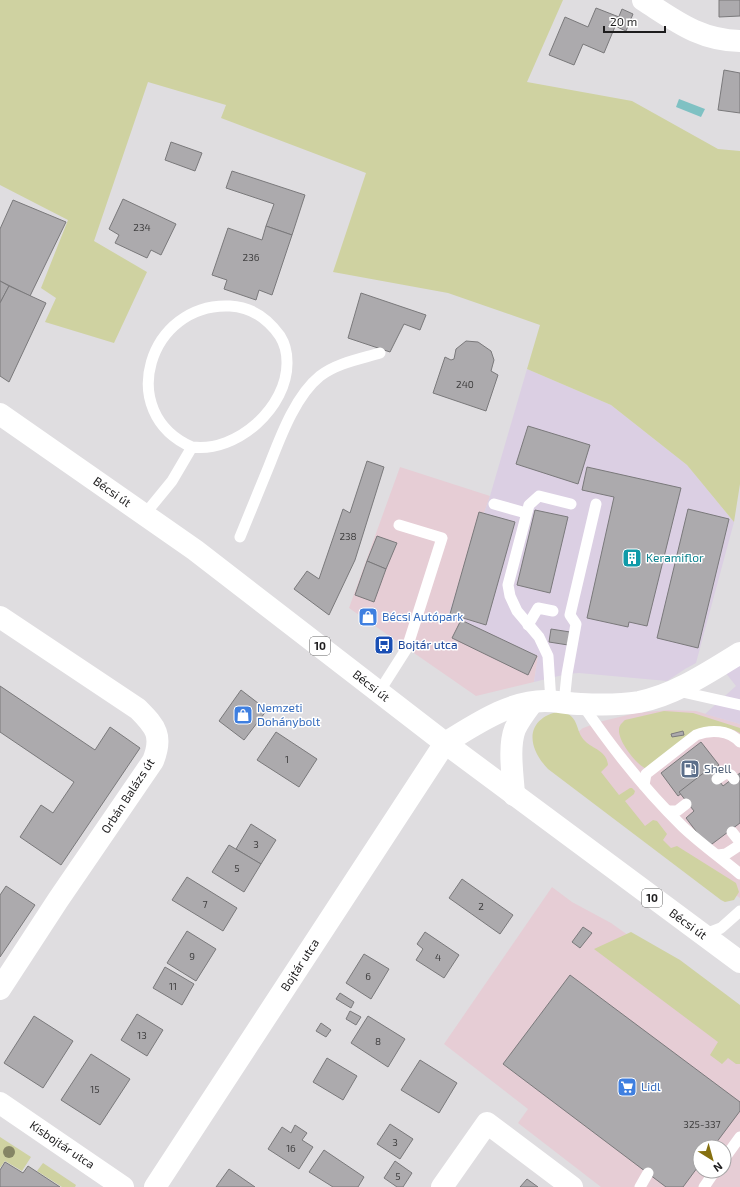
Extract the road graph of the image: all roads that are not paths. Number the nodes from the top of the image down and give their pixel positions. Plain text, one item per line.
1 (642, 0) edge
2 (740, 41) edge
3 (380, 354) dead end
4 (0, 414) edge
5 (192, 447) junction
6 (494, 504) dead end
7 (571, 504) dead end
8 (596, 504) dead end
9 (526, 513) junction
10 (144, 514) junction
11 (399, 525) dead end
12 (240, 537) dead end
13 (553, 610) dead end
14 (0, 616) edge
15 (528, 625) junction
16 (740, 653) edge
17 (674, 690) junction
18 (378, 692) junction
19 (557, 703) junction
20 (740, 705) edge
21 (740, 742) edge
22 (445, 743) junction
23 (717, 779) dead end
24 (734, 779) dead end
25 (644, 785) junction
26 (514, 795) junction
27 (686, 804) dead end
28 (668, 811) junction
29 (732, 832) dead end
30 (740, 842) edge
31 (740, 845) edge
32 (718, 855) junction
33 (740, 874) edge
34 (740, 911) edge
35 (703, 934) junction
36 (740, 962) edge
37 (0, 989) edge
38 (0, 1103) edge
39 (740, 1137) edge
40 (732, 1148) edge
41 (648, 1173) dead end
42 (123, 1187) edge
43 (155, 1187) edge
44 (442, 1187) edge
45 (572, 1187) edge
46 (640, 1187) edge

1 - 2 street
3 - 12 lane
4 - 10 street, Bécsi út / 10
5 - 5 lane
5 - 10 lane
6 - 9 lane
7 - 9 lane
8 - 19 lane
9 - 15 lane
10 - 18 street, Bécsi út / 10
11 - 18 lane
13 - 15 lane
14 - 37 street, Orbán Balázs út
15 - 19 lane
16 - 17 street
17 - 19 street
17 - 20 lane
18 - 22 street, Bécsi út / 10
19 - 22 street
19 - 25 lane
19 - 26 street
21 - 25 lane
22 - 26 street, Bécsi út / 10
22 - 43 street, Bojtár utca
23 - 24 lane
25 - 28 lane
26 - 35 street, Bécsi út / 10
27 - 28 lane
28 - 32 lane
29 - 30 lane
31 - 32 lane
32 - 33 lane
34 - 35 lane
35 - 36 street, Bécsi út / 10
38 - 42 street, Kisbojtár utca
39 - 40 lane
41 - 46 lane
44 - 45 street

